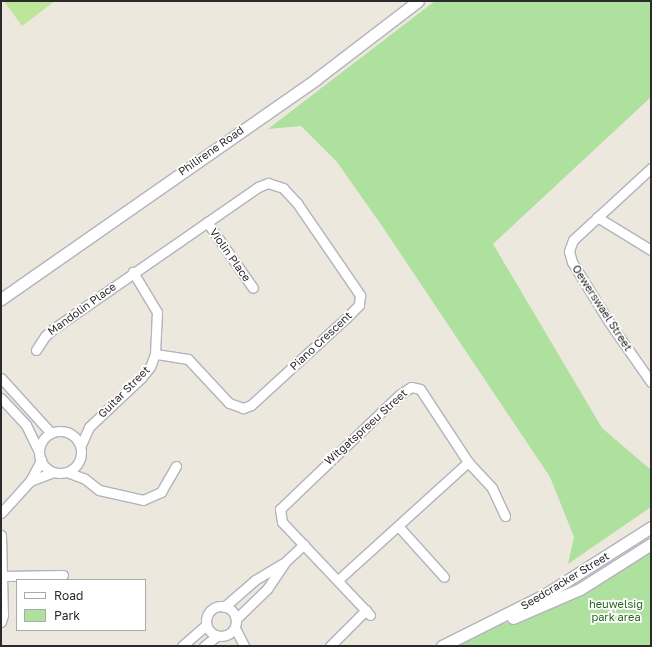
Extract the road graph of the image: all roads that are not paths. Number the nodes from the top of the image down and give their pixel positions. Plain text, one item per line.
1 (418, 1) edge
2 (651, 168) edge
3 (597, 217) junction
4 (207, 222) junction
5 (651, 250) edge
6 (133, 272) junction
7 (253, 288) dead end
8 (1, 299) edge
9 (36, 350) dead end
10 (155, 354) junction
11 (2, 381) edge
12 (651, 382) edge
13 (1, 398) edge
14 (89, 427) junction
15 (69, 432) junction
16 (51, 433) junction
17 (81, 445) junction
18 (40, 457) junction
19 (80, 460) junction
20 (468, 462) junction
21 (176, 466) dead end
22 (53, 472) junction
23 (67, 472) junction
24 (85, 479) junction
25 (30, 481) junction
26 (1, 513) edge
27 (505, 516) dead end
28 (399, 527) junction
29 (651, 527) edge
30 (1, 535) edge
31 (304, 544) junction
32 (651, 544) edge
33 (285, 562) junction
34 (63, 575) dead end
35 (3, 576) junction
36 (444, 577) dead end
37 (338, 580) junction
38 (244, 589) junction
39 (255, 601) junction
40 (224, 607) junction
41 (1, 622) edge
42 (235, 623) junction
43 (206, 624) junction
44 (476, 630) junction
45 (220, 636) junction
46 (242, 644) edge
47 (185, 645) edge
48 (204, 646) edge
49 (330, 646) edge
50 (442, 646) edge

1 - 8 street, Philirene Road
2 - 3 street, Oewerswael Street
3 - 5 street
3 - 12 street, Oewerswael Street
4 - 6 street, Piano Crescent
4 - 7 street, Violin Place
4 - 10 street, Piano Crescent
6 - 9 street, Mandolin Place
6 - 10 street
10 - 14 street, Guitar Street
11 - 16 street
13 - 18 street
14 - 15 street, Guitar Street
14 - 17 street, Guitar Street
15 - 16 street
15 - 17 street
16 - 18 street
17 - 19 street
18 - 22 street
18 - 25 street
19 - 23 street
19 - 24 street
20 - 27 street
20 - 28 street
20 - 31 street, Witgatspreeu Street
21 - 24 street
22 - 23 street
22 - 25 street
23 - 24 street
25 - 26 street
28 - 36 street
28 - 37 street
29 - 44 street, Seedcracker Street
30 - 35 street
31 - 33 street
31 - 37 street
32 - 44 street, Seedcracker Street
33 - 38 street
33 - 39 street
34 - 35 street
35 - 41 street
37 - 49 street
38 - 39 street
38 - 40 street
39 - 42 street
40 - 42 street
40 - 43 street
42 - 45 street
42 - 46 street
43 - 45 street
43 - 47 street
44 - 50 street, Seedcracker Street
45 - 46 street
45 - 48 street

